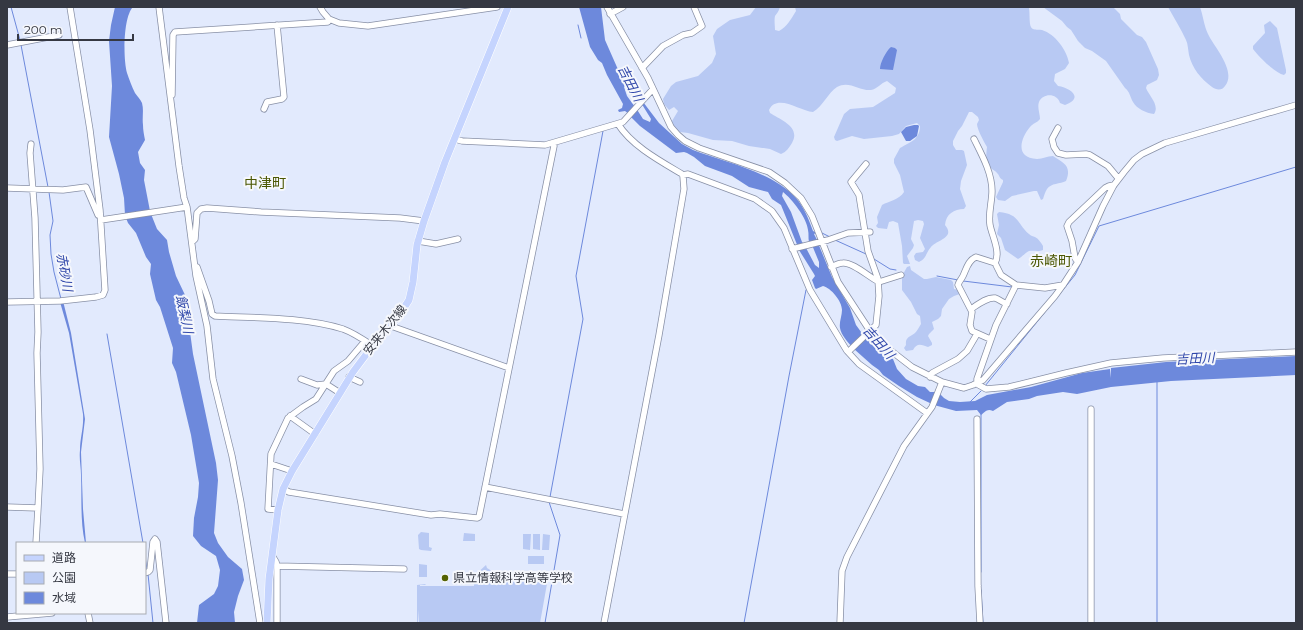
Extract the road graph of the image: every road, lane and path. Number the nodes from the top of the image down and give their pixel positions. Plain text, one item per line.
1 (70, 7) edge
2 (159, 7) edge
3 (320, 7) edge
4 (497, 7) edge
5 (608, 7) edge
6 (623, 7) edge
7 (694, 7) edge
8 (508, 8) edge
9 (610, 14) junction
10 (329, 19) junction
11 (277, 25) junction
12 (59, 35) dead end
13 (7, 45) edge
14 (642, 68) junction
15 (653, 89) junction
16 (171, 105) junction
17 (1296, 105) edge
18 (264, 109) dead end
19 (620, 123) junction
20 (1058, 128) dead end
21 (455, 139) junction
22 (974, 139) dead end
23 (553, 142) junction
24 (31, 144) dead end
25 (866, 164) dead end
26 (683, 175) junction
27 (1118, 178) junction
28 (1114, 185) junction
29 (7, 188) edge
30 (32, 189) junction
31 (185, 207) junction
32 (102, 220) junction
33 (424, 221) junction
34 (867, 232) junction
35 (458, 239) dead end
36 (418, 241) junction
37 (192, 242) junction
38 (821, 242) junction
39 (794, 249) junction
40 (1078, 262) junction
41 (995, 263) junction
42 (195, 265) junction
43 (831, 267) junction
44 (901, 275) dead end
45 (879, 282) junction
46 (1063, 285) junction
47 (1015, 287) junction
48 (7, 302) edge
49 (36, 302) junction
50 (1007, 304) junction
51 (971, 309) junction
52 (390, 326) junction
53 (869, 332) junction
54 (977, 334) junction
55 (990, 339) junction
56 (365, 341) junction
57 (373, 346) junction
58 (849, 350) junction
59 (1296, 352) edge
60 (509, 368) junction
61 (930, 377) junction
62 (349, 378) junction
63 (301, 379) dead end
64 (360, 382) dead end
65 (326, 384) junction
66 (942, 384) junction
67 (977, 384) junction
68 (340, 393) junction
69 (1091, 409) dead end
70 (928, 413) junction
71 (290, 416) junction
72 (977, 419) dead end
73 (315, 434) junction
74 (271, 464) junction
75 (292, 471) junction
76 (484, 487) junction
77 (283, 489) junction
78 (7, 507) edge
79 (38, 508) junction
80 (278, 510) junction
81 (624, 514) junction
82 (36, 542) edge
83 (272, 557) junction
84 (277, 566) junction
85 (404, 569) dead end
86 (146, 573) edge
87 (40, 614) edge
88 (7, 617) edge
89 (166, 623) edge
90 (260, 623) edge
91 (267, 623) edge
92 (277, 623) edge
93 (604, 623) edge
94 (840, 623) edge
95 (980, 623) edge
96 (1091, 623) edge

1 - 32 street
2 - 16 street
3 - 10 street
4 - 8 street
4 - 10 street
5 - 9 street
6 - 9 street
7 - 14 street
8 - 21 main road, 安来木次線
9 - 14 street
10 - 11 street
11 - 16 street
11 - 18 street
12 - 13 street
14 - 15 street
15 - 19 street
15 - 38 street
16 - 31 street
17 - 27 street
19 - 23 street
19 - 26 street
20 - 27 street
21 - 23 street
21 - 33 main road, 安来木次線
22 - 41 street
23 - 60 street
24 - 30 street
25 - 34 street
26 - 39 street
26 - 81 street
27 - 28 street
28 - 40 street
28 - 40 street
29 - 30 street
30 - 32 street
30 - 49 street
31 - 32 street
31 - 37 street
32 - 49 street
33 - 36 main road, 安来木次線
33 - 37 street
34 - 38 street
34 - 45 street
35 - 36 street
36 - 52 main road, 安来木次線
37 - 42 street
38 - 39 street
38 - 43 street
39 - 58 street
40 - 46 street
41 - 47 street
41 - 51 street
42 - 56 street
42 - 90 street
43 - 45 street
43 - 53 street
44 - 45 street
45 - 53 street
46 - 47 street
46 - 67 street
47 - 50 street
48 - 49 street
49 - 79 street
50 - 51 street
50 - 55 street
51 - 54 street
52 - 57 main road, 安来木次線
52 - 60 street
53 - 58 street
53 - 61 street
54 - 55 street
54 - 61 street
55 - 67 street
56 - 57 street
56 - 65 street
57 - 62 main road, 安来木次線
58 - 70 street
59 - 67 street
60 - 76 street
61 - 66 street
62 - 64 street
62 - 68 main road, 安来木次線
63 - 65 street
65 - 68 street
65 - 71 street
66 - 67 street
66 - 70 street
68 - 73 main road, 安来木次線
69 - 96 street
70 - 94 street
71 - 73 street
71 - 74 street
72 - 95 street
73 - 75 main road, 安来木次線
74 - 75 street
74 - 80 street
75 - 77 main road, 安来木次線
76 - 77 street
76 - 81 street
77 - 80 main road, 安来木次線
78 - 79 street
79 - 82 street
80 - 83 main road, 安来木次線
81 - 93 street
83 - 84 street
83 - 91 main road, 安来木次線
84 - 85 street
84 - 92 street
86 - 89 street
87 - 88 street

